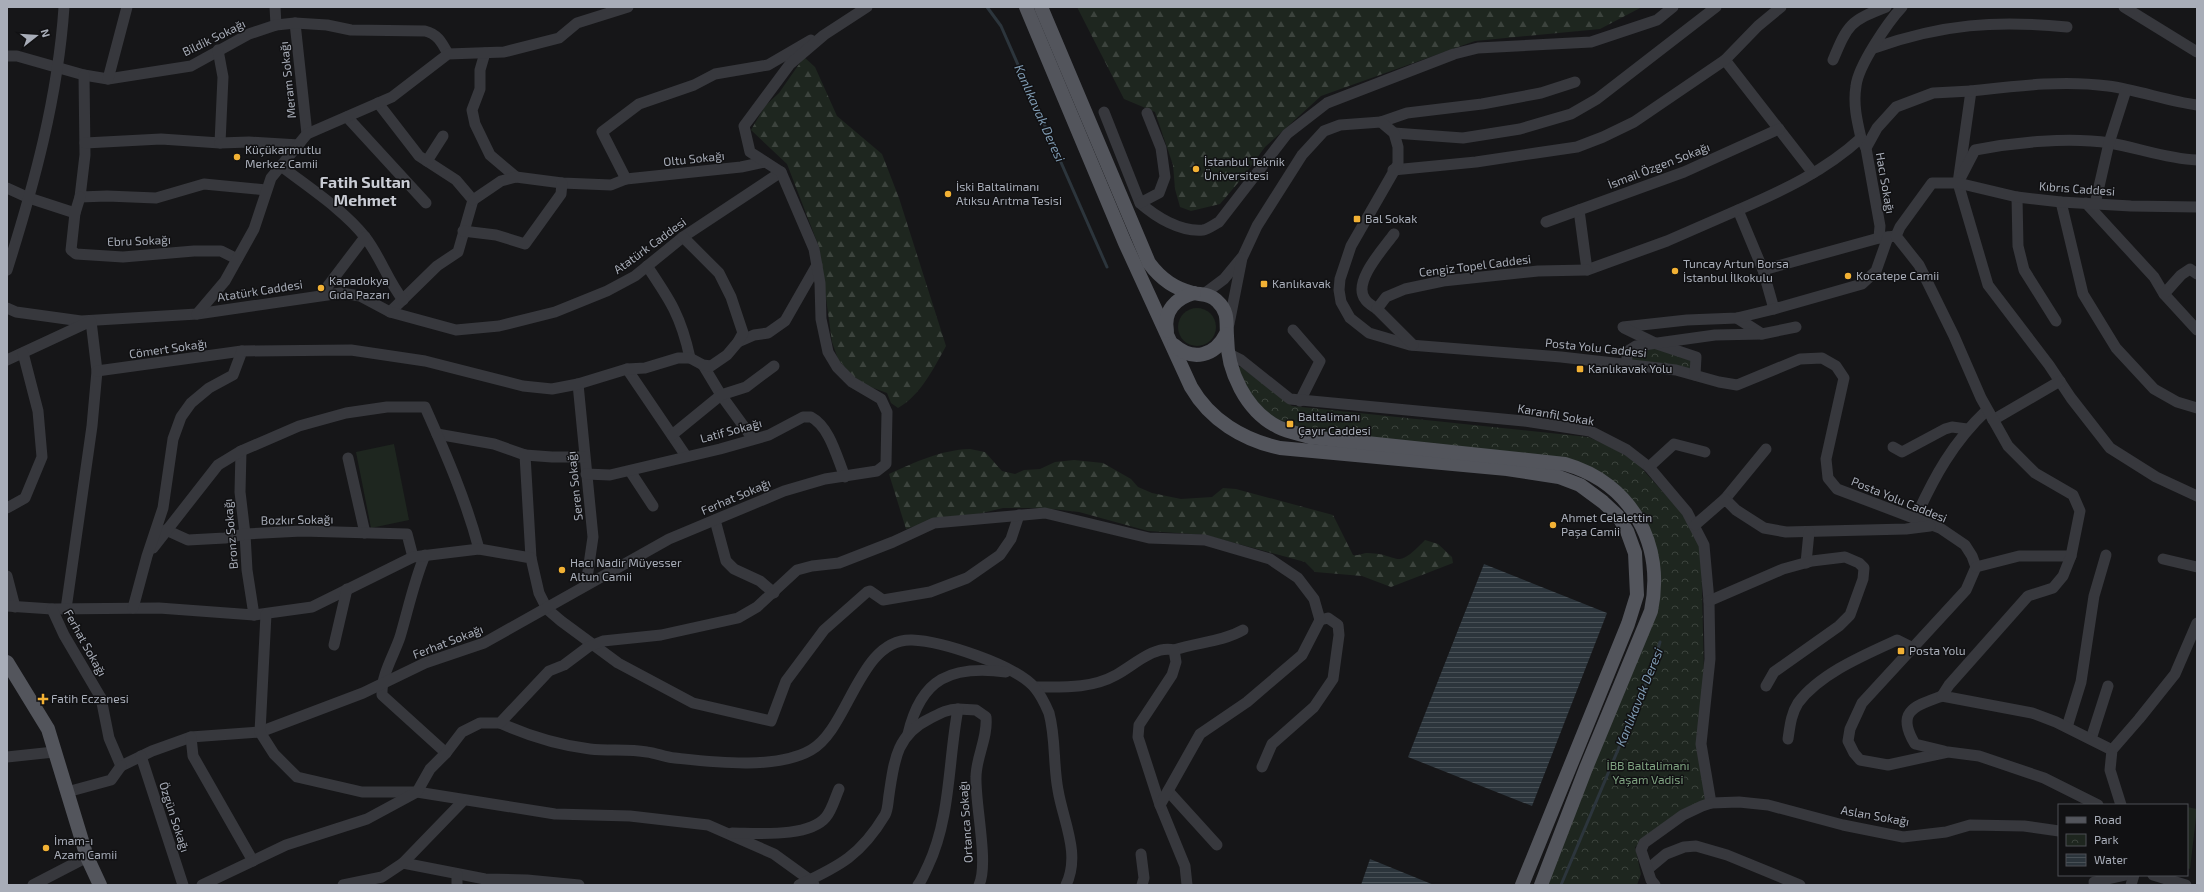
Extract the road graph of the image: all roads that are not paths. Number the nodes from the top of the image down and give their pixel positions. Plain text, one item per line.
1 (64, 7) edge
2 (127, 7) edge
3 (274, 7) edge
4 (628, 7) edge
5 (867, 7) edge
6 (1026, 7) edge
7 (1041, 7) edge
8 (1673, 7) edge
9 (1716, 7) edge
10 (1782, 7) edge
11 (1886, 7) edge
12 (1902, 7) edge
13 (2124, 7) edge
14 (295, 23) junction
15 (276, 25) junction
16 (2067, 27) dead end
17 (824, 35) junction
18 (1874, 48) junction
19 (218, 50) junction
20 (2197, 52) edge
21 (485, 53) junction
22 (448, 54) junction
23 (7, 56) edge
24 (1725, 60) junction
25 (1833, 60) dead end
26 (56, 66) junction
27 (84, 75) junction
28 (108, 79) junction
29 (1575, 82) dead end
30 (2126, 90) junction
31 (1971, 91) junction
32 (378, 103) junction
33 (2197, 105) edge
34 (1104, 112) dead end
35 (1147, 113) dead end
36 (347, 116) junction
37 (1381, 122) junction
38 (1779, 129) junction
39 (1394, 133) junction
40 (307, 134) junction
41 (443, 136) dead end
42 (1860, 138) junction
43 (85, 143) junction
44 (220, 143) junction
45 (2109, 143) junction
46 (299, 145) junction
47 (1866, 148) junction
48 (2197, 160) edge
49 (427, 161) junction
50 (765, 162) junction
51 (281, 166) junction
52 (1393, 170) junction
53 (781, 172) junction
54 (1813, 173) junction
55 (516, 177) junction
56 (626, 179) junction
57 (562, 183) junction
58 (1958, 183) junction
59 (7, 188) edge
60 (266, 190) junction
61 (80, 197) junction
62 (2017, 197) junction
63 (29, 198) junction
64 (473, 200) junction
65 (2061, 202) junction
66 (426, 203) dead end
67 (1140, 203) junction
68 (2091, 204) junction
69 (2197, 207) edge
70 (1579, 210) junction
71 (1738, 210) junction
72 (75, 213) junction
73 (1546, 222) dead end
74 (463, 231) junction
75 (1394, 234) dead end
76 (1891, 234) junction
77 (365, 237) junction
78 (683, 237) junction
79 (1243, 256) junction
80 (237, 259) junction
81 (647, 266) junction
82 (817, 266) junction
83 (7, 270) edge
84 (1587, 270) junction
85 (1763, 270) junction
86 (2197, 274) edge
87 (1199, 294) junction
88 (2164, 294) junction
89 (321, 295) junction
90 (403, 300) junction
91 (7, 308) edge
92 (1377, 309) junction
93 (1774, 309) junction
94 (390, 312) junction
95 (197, 314) junction
96 (1737, 318) junction
97 (91, 321) junction
98 (2056, 321) dead end
99 (1796, 327) dead end
100 (1227, 330) junction
101 (1292, 330) dead end
102 (2197, 330) edge
103 (1762, 334) junction
104 (1171, 340) junction
105 (738, 342) junction
106 (1657, 344) junction
107 (1413, 345) junction
108 (242, 351) junction
109 (23, 353) junction
110 (1229, 354) junction
111 (690, 358) junction
112 (7, 360) edge
113 (1626, 364) junction
114 (703, 365) junction
115 (774, 366) dead end
116 (627, 369) junction
117 (97, 371) junction
118 (1694, 375) junction
119 (2060, 381) junction
120 (578, 384) junction
121 (721, 395) junction
122 (1300, 401) junction
123 (2197, 408) edge
124 (1987, 410) junction
125 (1992, 420) junction
126 (1967, 429) junction
127 (437, 434) junction
128 (672, 435) junction
129 (753, 439) junction
130 (1893, 447) dead end
131 (1766, 449) dead end
132 (241, 451) junction
133 (1705, 452) dead end
134 (525, 455) junction
135 (686, 456) junction
136 (584, 457) junction
137 (348, 458) dead end
138 (1649, 467) junction
139 (630, 471) junction
140 (586, 474) junction
141 (845, 477) junction
142 (2197, 496) edge
143 (1725, 498) junction
144 (653, 506) dead end
145 (7, 508) edge
146 (1019, 515) junction
147 (715, 520) junction
148 (1915, 520) junction
149 (1695, 525) junction
150 (1933, 525) junction
151 (166, 530) junction
152 (1809, 532) junction
153 (365, 533) junction
154 (245, 534) junction
155 (479, 550) junction
156 (424, 555) junction
157 (2106, 555) dead end
158 (147, 556) junction
159 (2072, 556) junction
160 (413, 557) junction
161 (531, 558) junction
162 (2163, 559) dead end
163 (1806, 563) junction
164 (1976, 567) junction
165 (2197, 567) edge
166 (7, 576) edge
167 (586, 586) junction
168 (347, 590) junction
169 (774, 593) junction
170 (1709, 601) junction
171 (11, 606) edge
172 (133, 608) junction
173 (52, 609) junction
174 (66, 609) junction
175 (547, 609) junction
176 (266, 614) junction
177 (254, 615) junction
178 (1320, 620) junction
179 (2197, 623) edge
180 (1243, 630) dead end
181 (334, 645) dead end
182 (594, 645) junction
183 (1913, 648) junction
184 (1174, 650) junction
185 (7, 662) edge
186 (1014, 673) junction
187 (381, 685) junction
188 (1766, 686) dead end
189 (2108, 686) dead end
190 (1035, 687) junction
191 (1942, 696) junction
192 (958, 709) junction
193 (500, 723) junction
194 (2067, 727) junction
195 (260, 732) junction
196 (908, 734) junction
197 (191, 737) junction
198 (1788, 739) dead end
199 (2091, 739) junction
200 (2112, 750) junction
201 (54, 752) junction
202 (1948, 752) junction
203 (446, 753) junction
204 (142, 756) junction
205 (7, 757) edge
206 (121, 766) junction
207 (1262, 767) dead end
208 (839, 789) dead end
209 (67, 792) junction
210 (417, 792) junction
211 (1168, 792) junction
212 (464, 800) junction
213 (1711, 803) junction
214 (2096, 804) edge
215 (2122, 804) edge
216 (1160, 805) junction
217 (2058, 831) edge
218 (726, 832) junction
219 (1216, 845) dead end
220 (1141, 854) dead end
221 (87, 857) junction
222 (253, 861) junction
223 (404, 863) junction
224 (2156, 876) edge
225 (457, 879) edge
226 (2131, 879) edge
227 (1650, 880) edge
228 (2094, 881) edge
229 (812, 882) edge
230 (554, 884) edge
231 (33, 885) edge
232 (100, 885) edge
233 (183, 885) edge
234 (202, 885) edge
235 (343, 885) edge
236 (580, 885) edge
237 (799, 885) edge
238 (918, 885) edge
239 (979, 885) edge
240 (1066, 885) edge
241 (1142, 885) edge
242 (1187, 885) edge
243 (1522, 885) edge
244 (1541, 885) edge
245 (1800, 885) edge
246 (2186, 885) edge

1 - 26 street
2 - 28 street
3 - 15 street
4 - 21 street
5 - 17 street
6 - 104 main road
7 - 87 main road
8 - 67 street
9 - 39 street
10 - 24 street
11 - 25 street
12 - 18 street
13 - 20 street
14 - 15 street, Bildik Sokağı
14 - 22 street, Bildik Sokağı
14 - 40 street, Meram Sokağı
15 - 19 street, Bildik Sokağı
16 - 18 street
17 - 50 street
17 - 56 street
18 - 42 street
19 - 28 street, Bildik Sokağı
19 - 44 street
21 - 22 street
21 - 55 street
22 - 32 street
23 - 26 street, Bildik Sokağı
24 - 38 street
24 - 52 street
26 - 27 street, Bildik Sokağı
26 - 63 street
27 - 28 street, Bildik Sokağı
27 - 43 street, Ebru Sokağı
29 - 37 street
30 - 31 street, Hacı Sokağı
30 - 33 street, Hacı Sokağı
30 - 45 street
31 - 47 street, Hacı Sokağı
31 - 58 street
32 - 36 street
32 - 49 street
34 - 67 street
35 - 67 street
36 - 40 street
36 - 66 street
37 - 39 street
37 - 79 street
38 - 54 street
38 - 70 street, İsmail Özgen Sokağı
39 - 52 street, Posta Yolu Caddesi
40 - 46 street
41 - 49 street
42 - 47 street
42 - 54 street, Cengiz Topel Caddesi
43 - 44 street
43 - 61 street, Ebru Sokağı
44 - 46 street
45 - 48 street
45 - 58 street
45 - 68 street
46 - 51 street
47 - 76 street, Hacı Sokağı
49 - 64 street
50 - 53 street
50 - 56 street, Oltu Sokağı
51 - 60 street
51 - 77 street
52 - 107 street, Posta Yolu Caddesi
53 - 78 street, Atatürk Caddesi
53 - 82 street
54 - 71 street, Cengiz Topel Caddesi
55 - 57 street, Oltu Sokağı
55 - 64 street
56 - 57 street, Oltu Sokağı
57 - 74 street
58 - 62 street, Kıbrıs Caddesi
58 - 76 street, Kıbrıs Caddesi
58 - 119 street
59 - 63 street
60 - 61 street
60 - 80 street
61 - 72 street, Ebru Sokağı
62 - 65 street, Kıbrıs Caddesi
62 - 98 street
63 - 72 street
63 - 83 street
64 - 74 street
65 - 68 street, Kıbrıs Caddesi
65 - 123 street
68 - 69 street, Kıbrıs Caddesi
68 - 88 street
70 - 73 street, İsmail Özgen Sokağı
70 - 84 street
71 - 84 street, Cengiz Topel Caddesi
71 - 85 street
72 - 80 street, Ebru Sokağı
74 - 90 street
75 - 92 street
76 - 85 street
76 - 93 street
76 - 124 street
77 - 89 street
77 - 90 street
78 - 81 street, Atatürk Caddesi
78 - 105 street
79 - 87 street
79 - 100 street
80 - 95 street
81 - 94 street, Atatürk Caddesi
81 - 111 street
82 - 105 street
82 - 141 street, Ferhat Sokağı
84 - 92 street, Cengiz Topel Caddesi
85 - 93 street
86 - 88 street
87 - 100 main road
87 - 104 main road
88 - 102 street
89 - 94 street, Atatürk Caddesi
89 - 95 street, Atatürk Caddesi
90 - 94 street
91 - 97 street, Atatürk Caddesi
92 - 107 street
93 - 96 street
95 - 97 street, Atatürk Caddesi
96 - 103 street
96 - 106 street
97 - 109 street
97 - 117 street
99 - 103 street
100 - 104 main road
100 - 110 main road
101 - 122 street
103 - 106 street
104 - 243 main road
105 - 114 street
106 - 113 street
106 - 118 street
107 - 113 street, Posta Yolu Caddesi
108 - 117 street, Cömert Sokağı
108 - 120 street, Cömert Sokağı
108 - 158 street
109 - 112 street
109 - 145 street
110 - 122 street, Karanfil Sokak
110 - 244 main road
111 - 114 street
111 - 116 street, Cömert Sokağı
113 - 118 street, Posta Yolu Caddesi
114 - 121 street
115 - 121 street
116 - 120 street, Cömert Sokağı
116 - 128 street
117 - 174 street
118 - 148 street, Posta Yolu Caddesi
119 - 125 street
119 - 142 street
120 - 136 street, Seren Sokağı
121 - 128 street
121 - 129 street
122 - 138 street, Karanfil Sokak
124 - 125 street
124 - 126 street
125 - 159 street
126 - 130 street
126 - 148 street
127 - 132 street
127 - 134 street
127 - 155 street
128 - 135 street
129 - 135 street, Latif Sokağı
129 - 141 street, Latif Sokağı
131 - 143 street
132 - 151 street
132 - 154 street, Bronz Sokağı
133 - 138 street
134 - 136 street
134 - 161 street
135 - 139 street, Latif Sokağı
136 - 140 street, Seren Sokağı
137 - 153 street
138 - 149 street, Karanfil Sokak
139 - 140 street, Latif Sokağı
139 - 144 street
140 - 167 street, Seren Sokağı
141 - 147 street, Ferhat Sokağı
143 - 149 street
143 - 152 street
146 - 169 street
146 - 178 street
146 - 182 street
147 - 167 street, Ferhat Sokağı
147 - 169 street
148 - 150 street, Posta Yolu Caddesi
149 - 170 street, Karanfil Sokak
150 - 152 street
150 - 164 street, Posta Yolu Caddesi
151 - 154 street, Bozkır Sokağı
151 - 158 street
152 - 163 street
153 - 154 street, Bozkır Sokağı
153 - 160 street, Bozkır Sokağı
154 - 177 street, Bronz Sokağı
155 - 156 street
155 - 161 street
156 - 160 street
156 - 187 street
157 - 194 street
158 - 172 street
159 - 164 street
159 - 191 street
160 - 168 street
161 - 175 street
162 - 165 street
163 - 170 street
163 - 188 street
164 - 183 street
166 - 171 street
167 - 175 street, Ferhat Sokağı
168 - 176 street
168 - 181 street
169 - 182 street
170 - 213 street, Karanfil Sokak
171 - 173 street
172 - 174 street
172 - 177 street
173 - 174 street
173 - 206 street, Ferhat Sokağı
175 - 182 street
175 - 187 street, Ferhat Sokağı
176 - 177 street
176 - 195 street
178 - 207 street
178 - 211 street
179 - 200 street
180 - 184 street
182 - 193 street
183 - 198 street
183 - 202 street
184 - 190 street
184 - 216 street
185 - 201 main road
186 - 190 street
186 - 193 street
186 - 196 street
187 - 195 street, Ferhat Sokağı
187 - 203 street
189 - 199 street
190 - 240 street
191 - 194 street
191 - 202 street
192 - 196 street
192 - 238 street
192 - 239 street, Ortanca Sokağı
193 - 203 street
194 - 199 street
195 - 197 street, Ferhat Sokağı
195 - 210 street
196 - 229 street
197 - 204 street, Ferhat Sokağı
197 - 222 street
199 - 200 street
200 - 215 street
201 - 205 street
201 - 209 main road
202 - 214 street
203 - 210 street
204 - 206 street, Ferhat Sokağı
204 - 233 street, Özgün Sokağı
206 - 209 street
208 - 218 street
209 - 221 main road
210 - 212 street
210 - 222 street
211 - 216 street
211 - 219 street
212 - 218 street
212 - 223 street
213 - 217 street, Aslan Sokağı
213 - 227 street
216 - 242 street
218 - 229 street
220 - 241 street
221 - 231 street
221 - 232 main road
222 - 234 street
223 - 225 street
223 - 235 street
224 - 246 street
225 - 230 street
226 - 228 street
227 - 245 street
229 - 237 street
230 - 236 street

